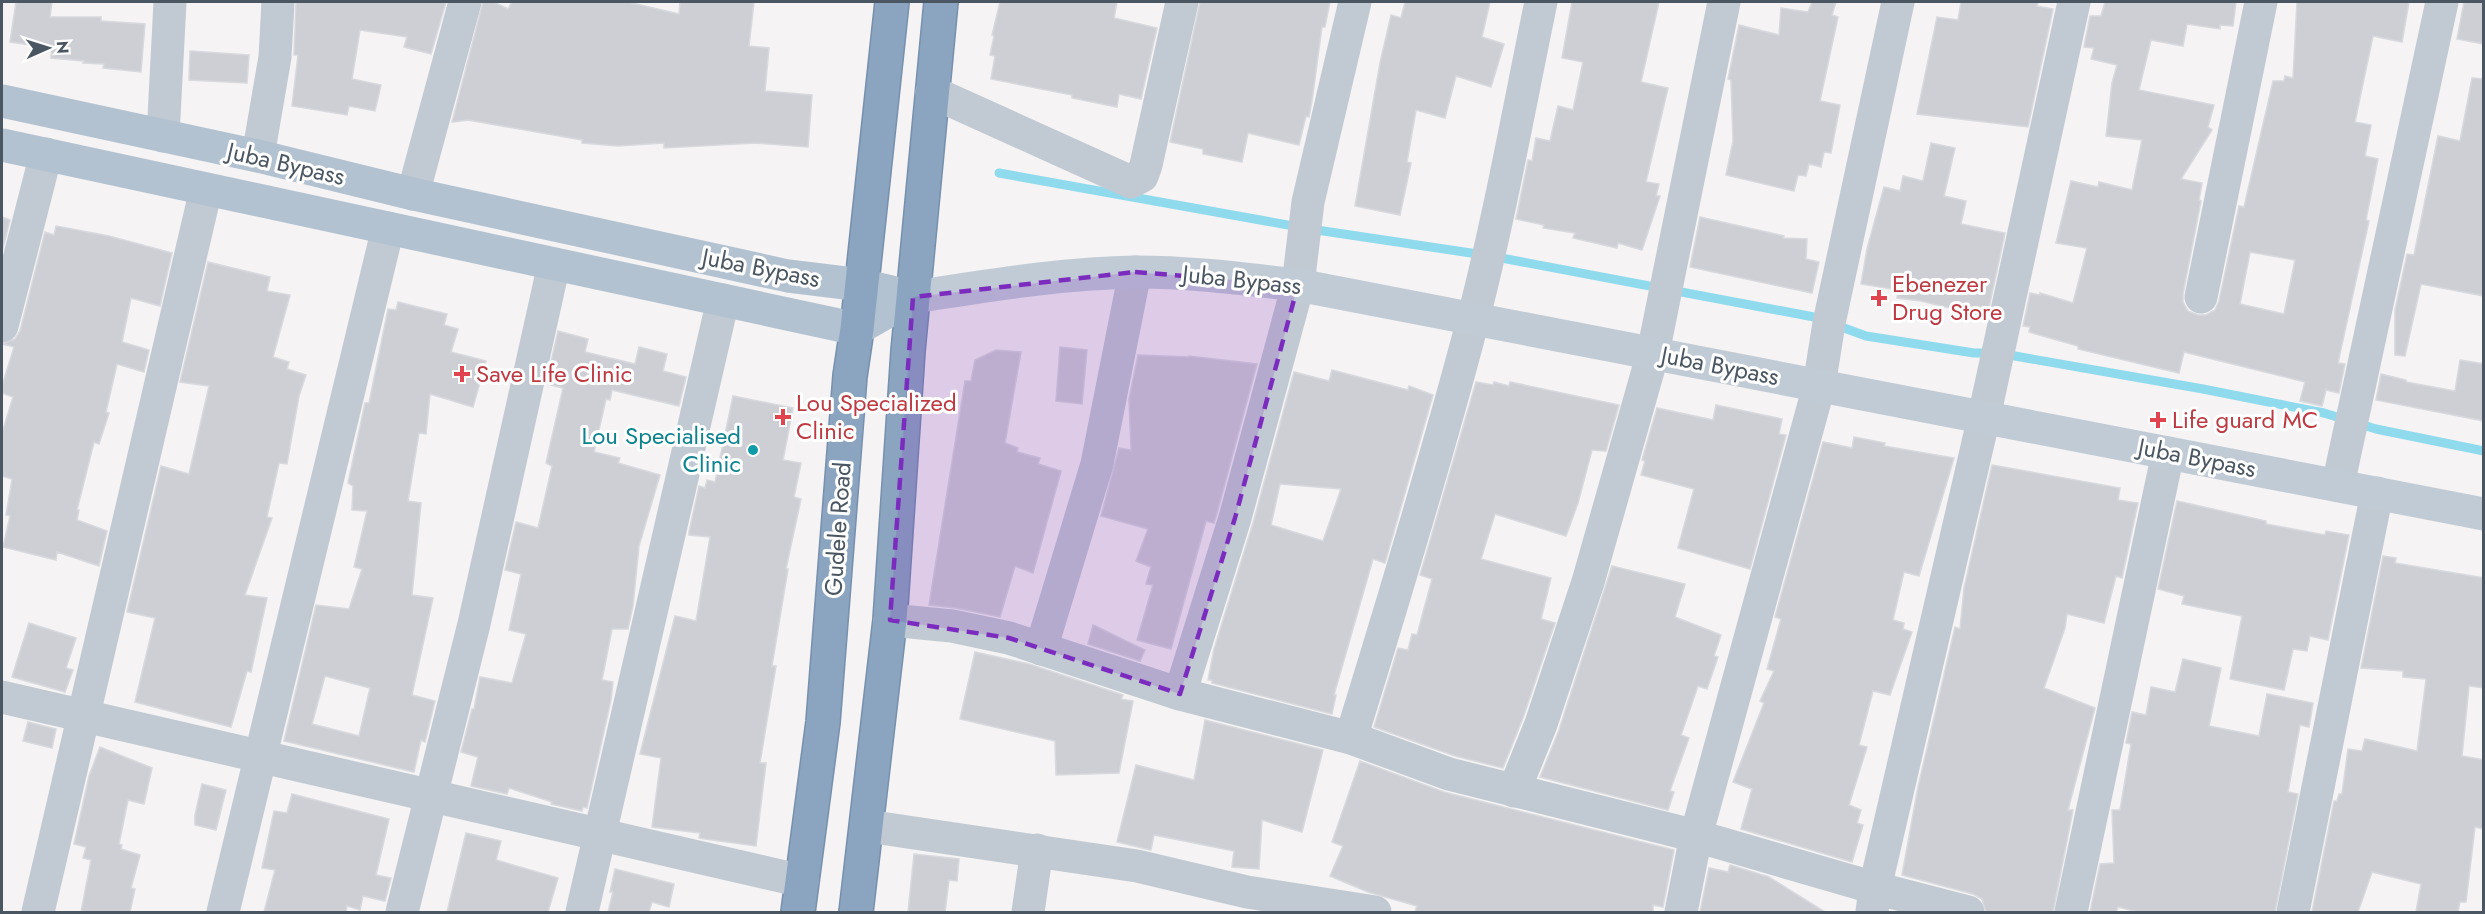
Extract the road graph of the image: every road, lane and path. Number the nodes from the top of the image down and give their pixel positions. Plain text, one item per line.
1 (170, 2) edge
2 (278, 2) edge
3 (465, 2) edge
4 (892, 2) edge
5 (940, 2) edge
6 (1182, 2) edge
7 (1355, 2) edge
8 (1541, 2) edge
9 (1724, 2) edge
10 (1899, 2) edge
11 (2074, 2) edge
12 (2261, 2) edge
13 (2442, 2) edge
14 (932, 92) junction
15 (2, 101) edge
16 (163, 136) junction
17 (2, 145) edge
18 (46, 154) junction
19 (258, 156) junction
20 (206, 189) junction
21 (413, 194) junction
22 (388, 228) junction
23 (554, 264) junction
24 (1135, 272) junction
25 (862, 285) junction
26 (1298, 285) junction
27 (913, 297) junction
28 (2201, 297) dead end
29 (723, 300) junction
30 (1473, 318) junction
31 (2, 326) edge
32 (857, 329) junction
33 (1653, 353) junction
34 (1819, 386) junction
35 (1984, 417) junction
36 (2168, 453) junction
37 (2338, 485) junction
38 (2377, 493) junction
39 (2484, 514) edge
40 (890, 620) junction
41 (1041, 649) junction
42 (1180, 694) junction
43 (2, 697) edge
44 (84, 716) junction
45 (1351, 738) junction
46 (262, 757) junction
47 (1514, 791) junction
48 (432, 796) junction
49 (867, 826) junction
50 (600, 834) junction
51 (1696, 836) junction
52 (1037, 850) junction
53 (802, 881) junction
54 (1873, 900) edge
55 (1246, 902) edge
56 (38, 912) edge
57 (223, 912) edge
58 (402, 912) edge
59 (582, 912) edge
60 (798, 912) edge
61 (856, 912) edge
62 (1028, 912) edge
63 (1375, 912) edge
64 (1681, 912) edge
65 (1968, 912) edge
66 (2071, 912) edge
67 (2293, 912) edge

1 - 16 street
2 - 19 street
3 - 21 street
4 - 25 highway, Gudele Road
5 - 14 highway
6 - 14 street
7 - 26 street
8 - 30 street
9 - 33 street
10 - 34 street
11 - 35 street
12 - 28 street
13 - 37 street
14 - 27 highway
15 - 16 main road, Juba Bypass
16 - 19 main road, Juba Bypass
17 - 18 main road, Juba Bypass
18 - 20 main road, Juba Bypass
18 - 31 street
19 - 21 main road, Juba Bypass
20 - 22 main road, Juba Bypass
20 - 44 street
21 - 25 main road, Juba Bypass
22 - 23 main road, Juba Bypass
22 - 46 street
23 - 29 main road, Juba Bypass
23 - 48 street
24 - 26 main road, Juba Bypass
24 - 27 main road, Juba Bypass
24 - 41 street
25 - 27 main road, Juba Bypass
25 - 32 highway, Gudele Road
26 - 30 main road, Juba Bypass
26 - 42 street
27 - 32 main road
27 - 40 highway
29 - 32 main road, Juba Bypass
29 - 50 street
30 - 33 main road, Juba Bypass
30 - 45 street
32 - 53 highway, Gudele Road
33 - 34 main road, Juba Bypass
33 - 47 street
34 - 35 main road, Juba Bypass
34 - 51 street
35 - 36 main road, Juba Bypass
35 - 54 street
36 - 37 main road, Juba Bypass
36 - 66 street
37 - 38 main road, Juba Bypass
38 - 39 main road, Juba Bypass
38 - 67 street
40 - 41 street
40 - 49 highway
41 - 42 street
42 - 45 street
43 - 44 street
44 - 46 street
44 - 56 street
45 - 47 street
46 - 48 street
46 - 57 street
47 - 51 street
48 - 50 street
48 - 58 street
49 - 52 street
49 - 61 highway
50 - 53 street
50 - 59 street
51 - 54 street
51 - 64 street
52 - 55 street
52 - 62 street
53 - 60 highway, Gudele Road
54 - 65 street
55 - 63 street

